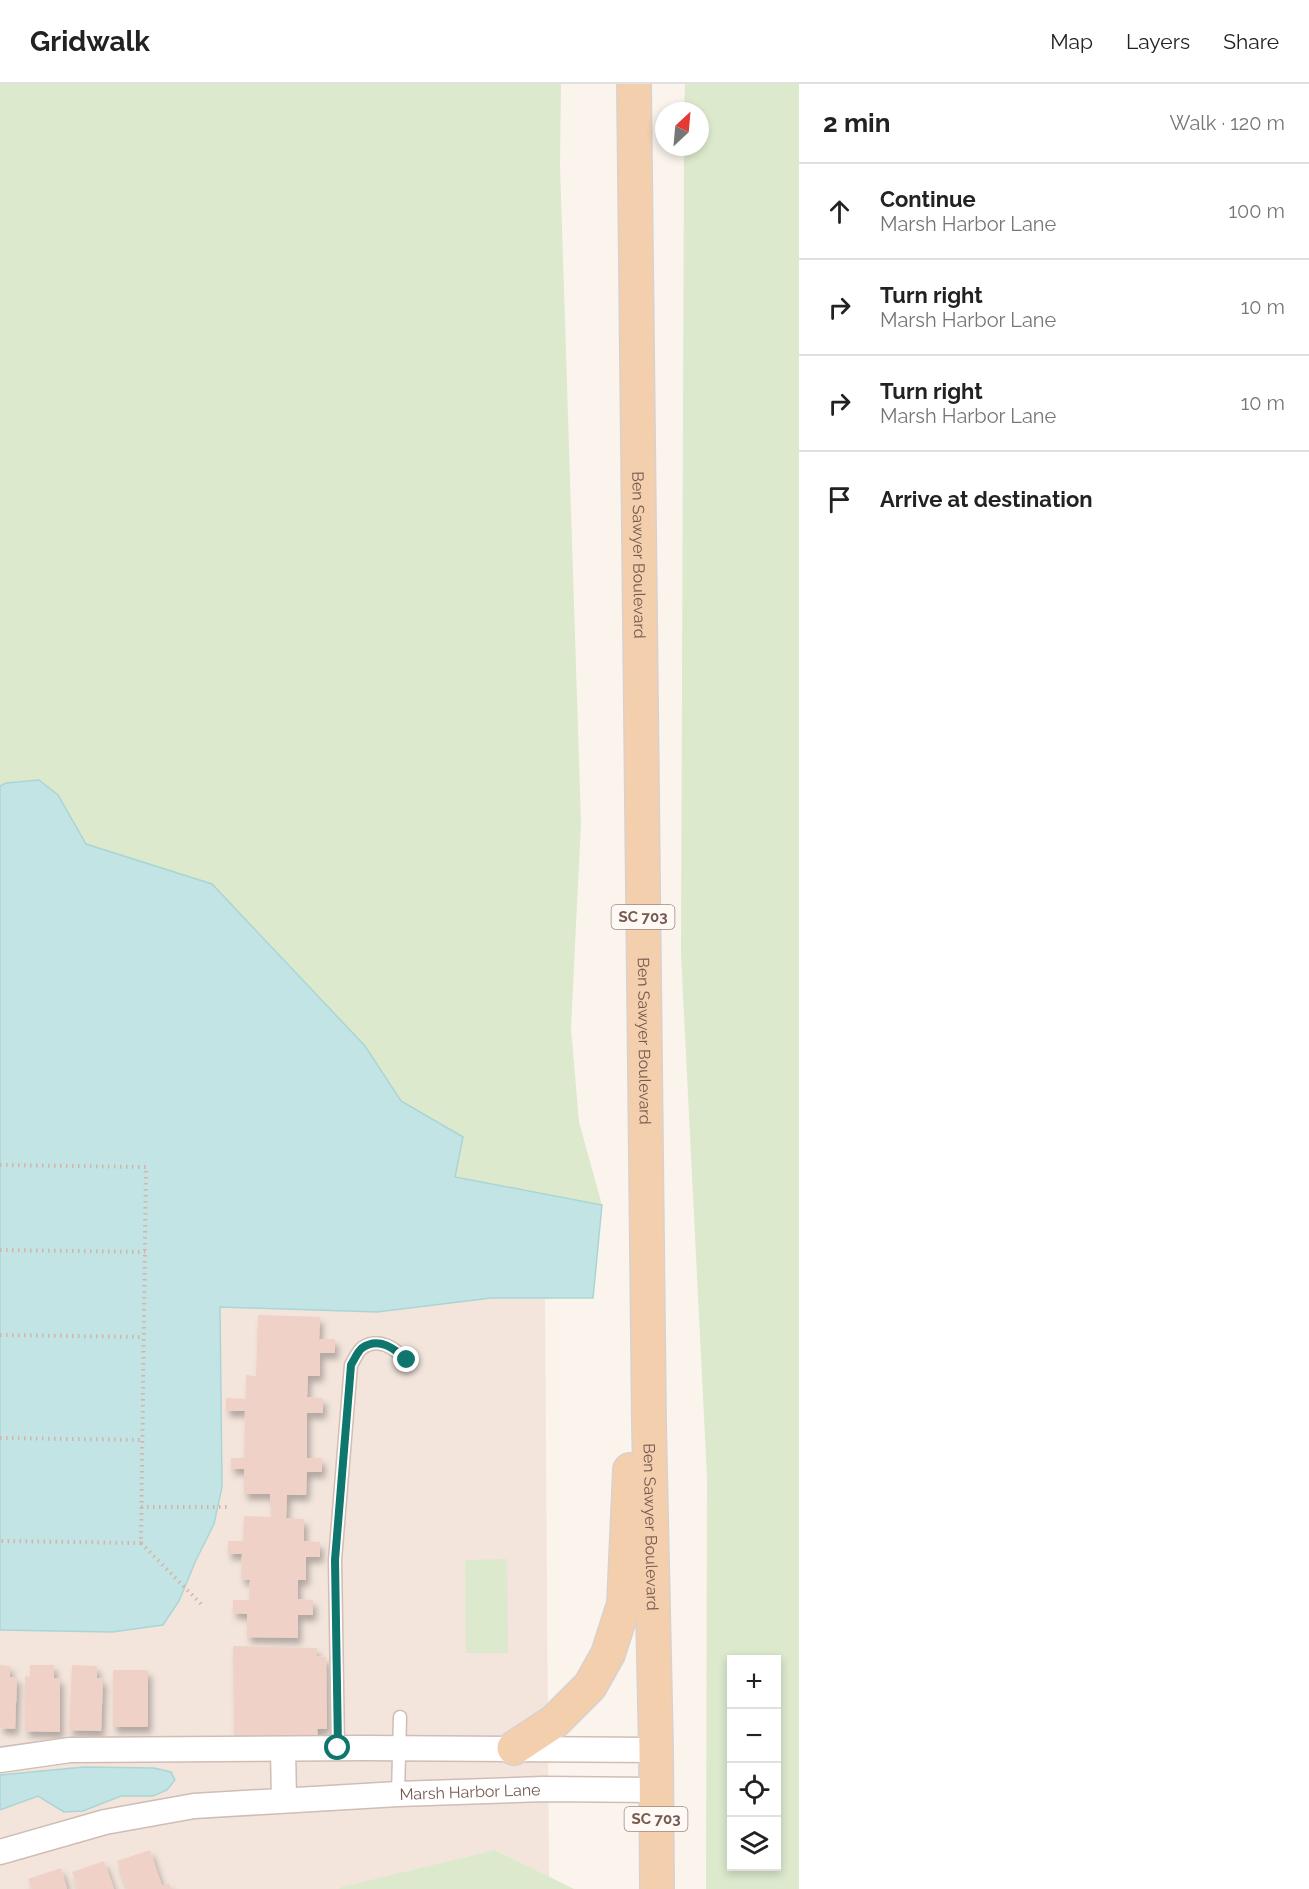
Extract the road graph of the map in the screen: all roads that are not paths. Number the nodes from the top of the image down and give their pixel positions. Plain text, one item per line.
1 (634, 84) edge
2 (407, 1360) dead end
3 (649, 1424) junction
4 (400, 1717) dead end
5 (338, 1748) junction
6 (399, 1748) junction
7 (514, 1748) junction
8 (283, 1749) junction
9 (656, 1750) junction
10 (0, 1760) edge
11 (655, 1790) junction
12 (398, 1794) junction
13 (284, 1800) junction
14 (0, 1852) edge
15 (657, 1889) edge

1 - 3 main road, Ben Sawyer Boulevard / SC 703
2 - 5 lane
3 - 7 main road
3 - 9 main road, Ben Sawyer Boulevard / SC 703
4 - 6 lane
5 - 6 street
5 - 8 street
6 - 7 street
6 - 12 lane
7 - 9 street
8 - 10 street
8 - 13 street
9 - 11 main road, Ben Sawyer Boulevard / SC 703
11 - 12 street, Marsh Harbor Lane
11 - 15 main road, Ben Sawyer Boulevard / SC 703
12 - 13 street, Marsh Harbor Lane
13 - 14 street, Marsh Harbor Lane

